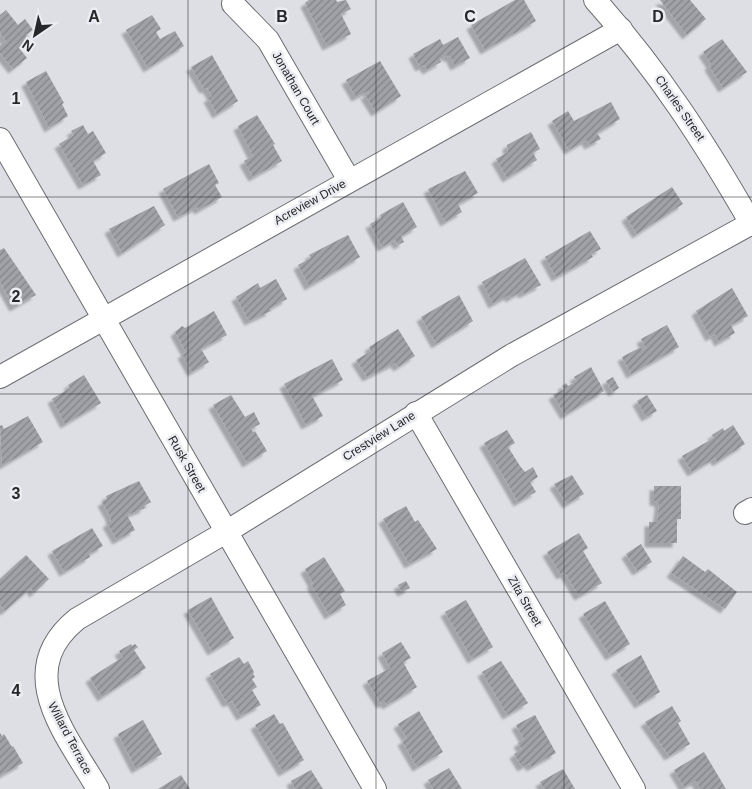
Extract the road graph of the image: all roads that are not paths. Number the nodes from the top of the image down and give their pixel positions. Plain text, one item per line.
1 (595, 0) edge
2 (233, 4) dead end
3 (621, 29) junction
4 (0, 138) edge
5 (349, 180) junction
6 (752, 224) edge
7 (103, 318) junction
8 (0, 377) edge
9 (416, 413) junction
10 (226, 532) junction
11 (46, 686) joint
12 (98, 789) edge
13 (375, 789) edge
14 (634, 789) edge

1 - 3 street, Charles Street
2 - 5 street, Jonathan Court
3 - 5 street, Acreview Drive
3 - 6 street, Charles Street
4 - 7 street, Rusk Street
5 - 7 street, Acreview Drive
6 - 9 street, Crestview Lane
7 - 8 street, Acreview Drive
7 - 10 street, Rusk Street
9 - 10 street, Crestview Lane
9 - 14 street, Zita Street
10 - 11 street, Crestview Lane
10 - 13 street, Rusk Street
11 - 12 street, Willard Terrace

